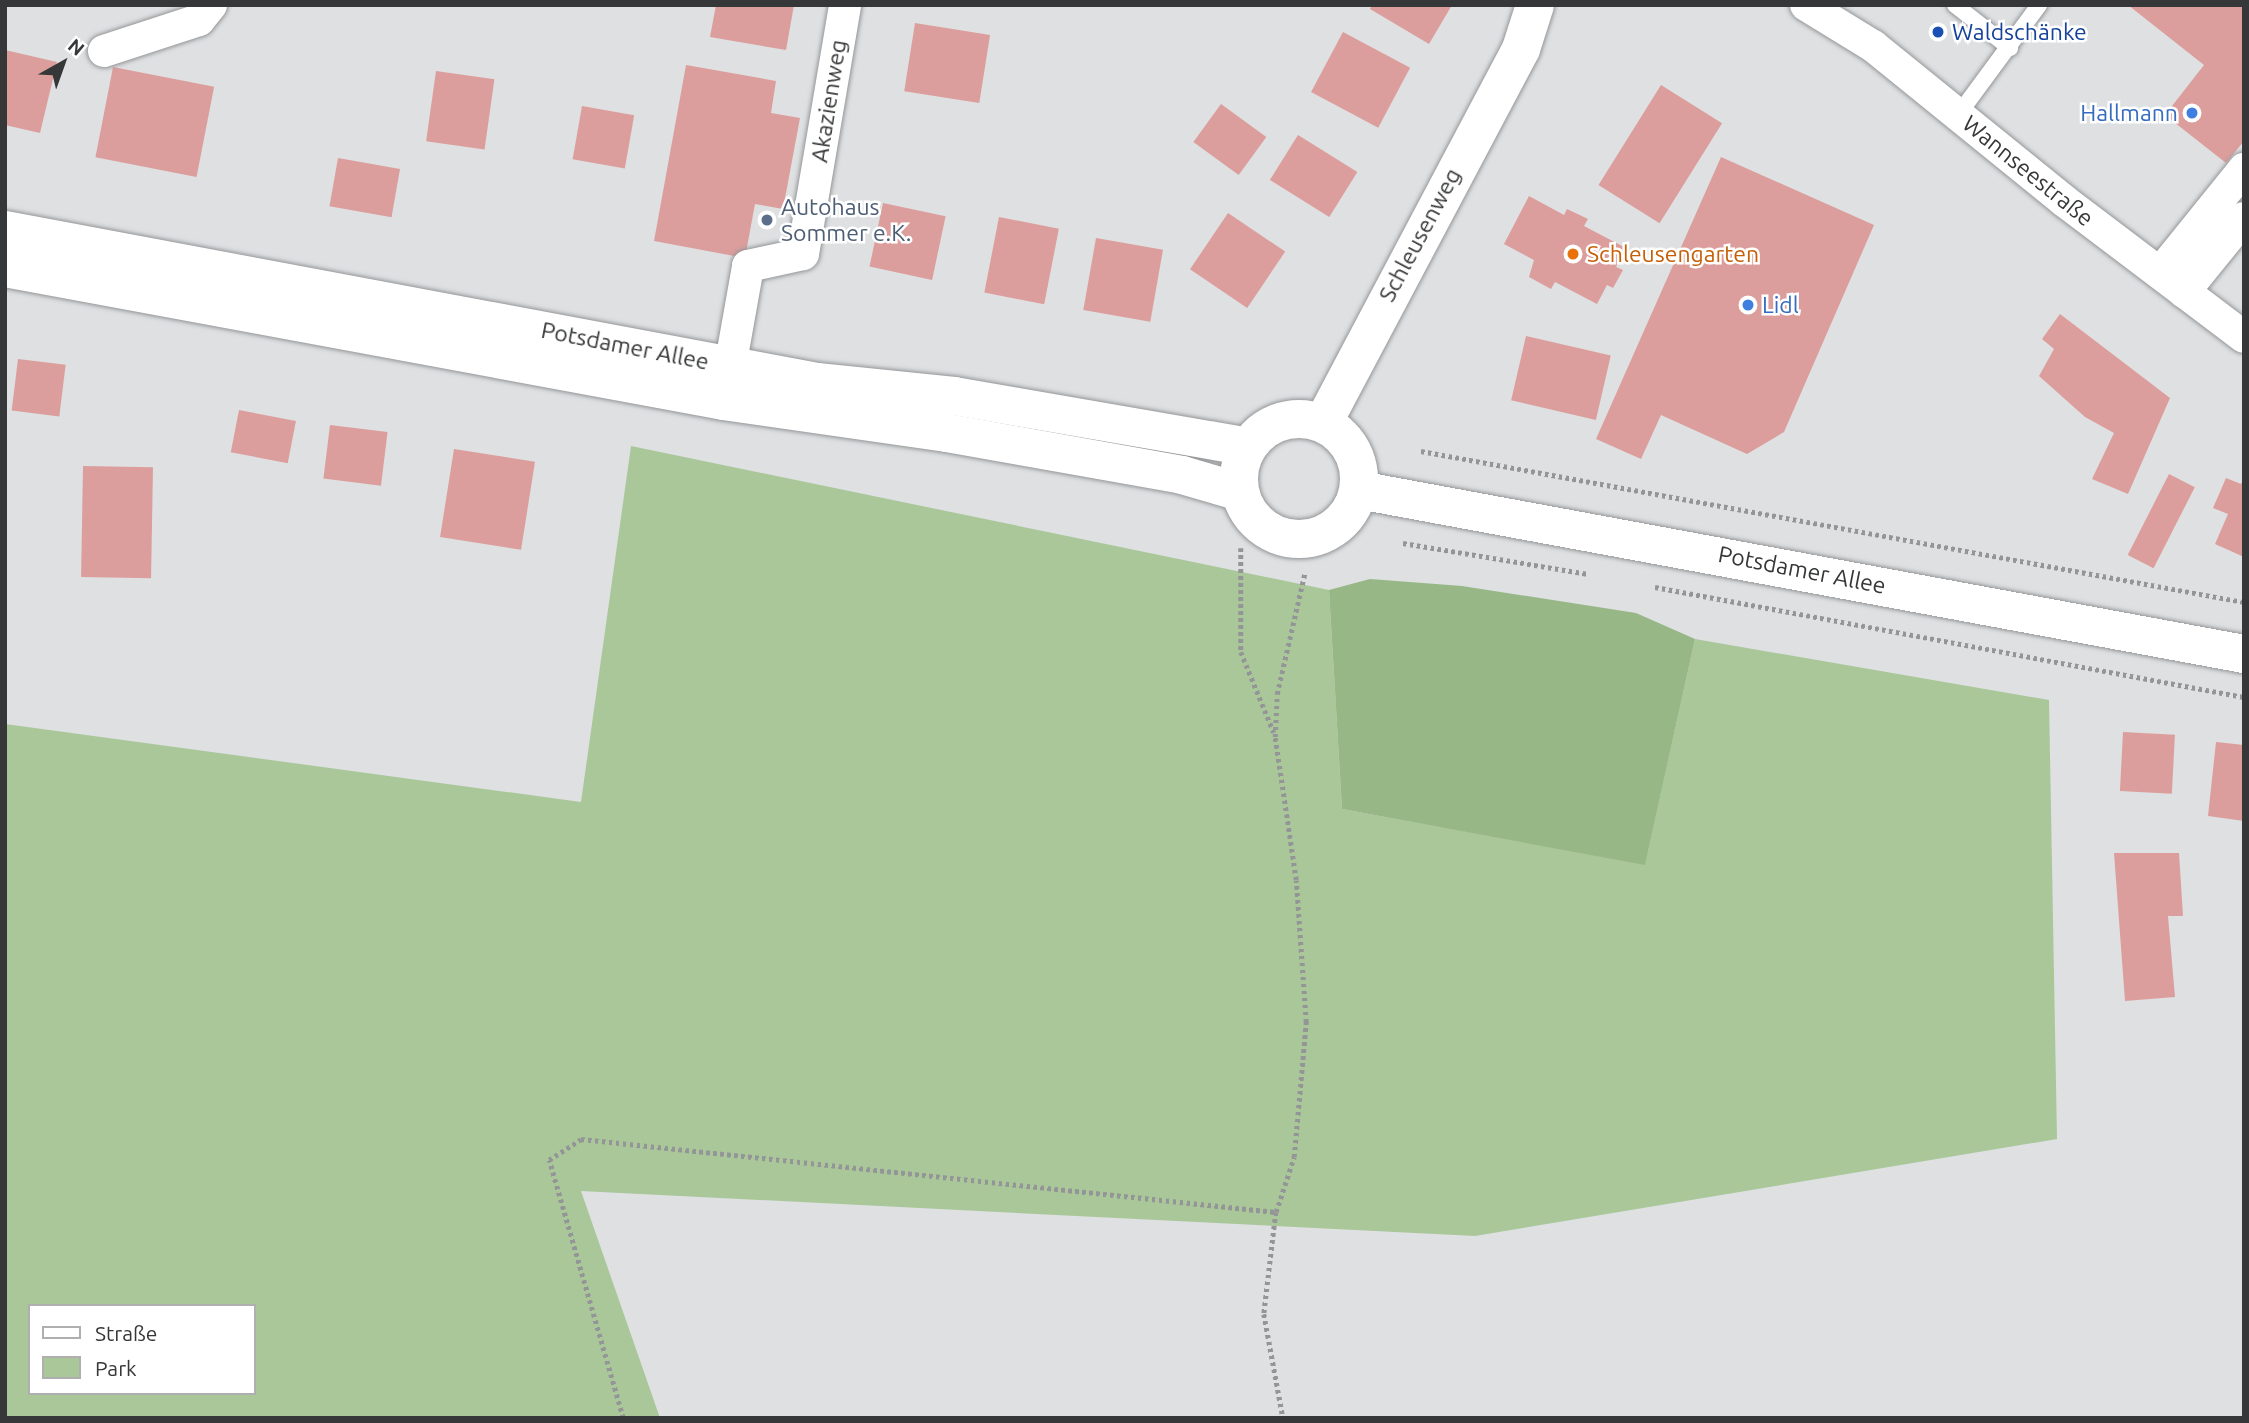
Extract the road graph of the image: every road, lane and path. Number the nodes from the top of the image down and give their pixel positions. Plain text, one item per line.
1 (211, 5) edge
2 (845, 5) edge
3 (1535, 5) edge
4 (1558, 5) edge
5 (1806, 5) edge
6 (1843, 5) edge
7 (1955, 5) edge
8 (2039, 5) edge
9 (1873, 46) junction
10 (2010, 48) junction
11 (1521, 49) junction
12 (104, 51) dead end
13 (1958, 115) junction
14 (2244, 169) edge
15 (2244, 218) edge
16 (5, 230) edge
17 (5, 268) edge
18 (2172, 283) junction
19 (2244, 337) edge
20 (727, 384) junction
21 (1323, 423) junction
22 (1248, 447) junction
23 (1421, 451) dead end
24 (1359, 490) junction
25 (1240, 492) junction
26 (1403, 543) dead end
27 (1241, 548) dead end
28 (1305, 572) dead end
29 (1597, 575) dead end
30 (1649, 585) dead end
31 (2244, 602) edge
32 (2244, 654) edge
33 (2244, 697) edge
34 (1275, 737) junction
35 (1276, 1212) junction
36 (623, 1418) edge
37 (1283, 1418) edge

1 - 12 street
2 - 20 street, Akazienweg
3 - 11 street, Schleusenweg
4 - 11 street, Schleusenweg
5 - 9 street, Wannseestraße
6 - 9 street, Wannseestraße
7 - 10 lane
8 - 10 lane
9 - 13 street, Wannseestraße
10 - 13 lane
11 - 21 street, Schleusenweg
13 - 18 street, Wannseestraße
14 - 18 street
15 - 18 street
16 - 20 street, Potsdamer Allee
17 - 20 street, Potsdamer Allee
18 - 19 street, Wannseestraße
20 - 22 street, Potsdamer Allee
20 - 25 street, Potsdamer Allee
21 - 22 street
21 - 24 street
22 - 25 street
23 - 31 path
24 - 25 street
24 - 32 street, Potsdamer Allee
26 - 29 path
27 - 34 path
28 - 34 path
30 - 33 path
34 - 35 path
35 - 36 path
35 - 37 path

